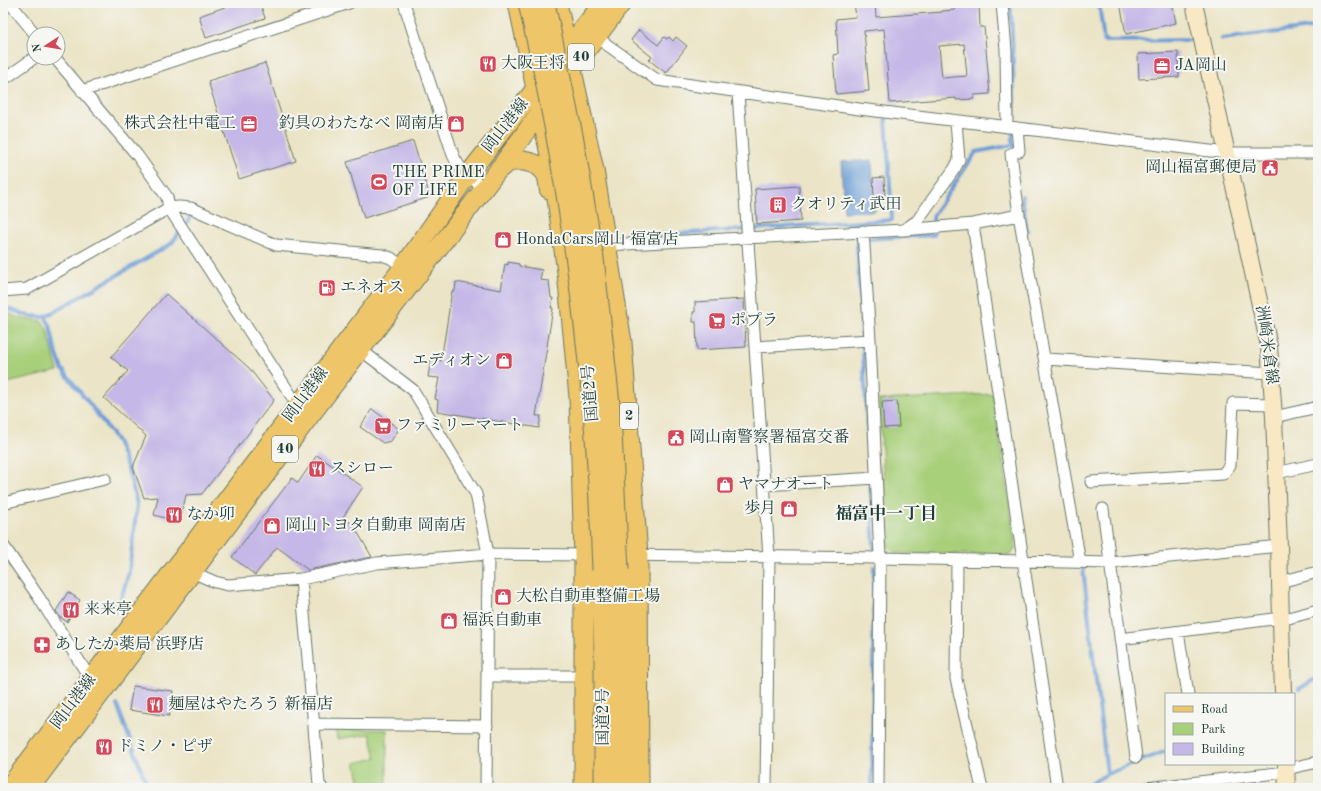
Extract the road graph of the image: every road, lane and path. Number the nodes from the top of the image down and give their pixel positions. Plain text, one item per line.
1 (349, 3) edge
2 (404, 3) edge
3 (518, 3) edge
4 (528, 3) edge
5 (538, 3) edge
6 (545, 3) edge
7 (557, 3) edge
8 (603, 3) edge
9 (622, 3) edge
10 (1002, 3) edge
11 (1194, 3) edge
12 (13, 4) edge
13 (29, 26) edge
14 (596, 37) junction
15 (567, 48) junction
16 (26, 64) edge
17 (62, 66) edge
18 (552, 67) junction
19 (572, 69) junction
20 (3, 80) edge
21 (536, 87) junction
22 (82, 91) junction
23 (555, 92) junction
24 (738, 92) junction
25 (541, 111) junction
26 (956, 121) junction
27 (1012, 128) junction
28 (1227, 153) junction
29 (1318, 153) edge
30 (499, 169) junction
31 (467, 176) junction
32 (485, 188) junction
33 (169, 208) junction
34 (1019, 215) junction
35 (973, 224) junction
36 (904, 230) junction
37 (747, 232) junction
38 (860, 234) junction
39 (606, 244) junction
40 (410, 272) junction
41 (567, 272) junction
42 (3, 292) edge
43 (865, 340) junction
44 (755, 347) junction
45 (361, 350) junction
46 (1048, 359) junction
47 (1271, 374) junction
48 (1318, 407) edge
49 (1274, 410) junction
50 (304, 411) junction
51 (1318, 464) edge
52 (1276, 473) junction
53 (872, 478) junction
54 (105, 479) dead end
55 (1091, 482) dead end
56 (764, 485) junction
57 (3, 503) edge
58 (1103, 509) dead end
59 (3, 545) edge
60 (1279, 546) junction
61 (488, 554) junction
62 (638, 555) junction
63 (584, 556) junction
64 (769, 557) junction
65 (880, 558) junction
66 (957, 560) junction
67 (1024, 560) junction
68 (1080, 562) junction
69 (1110, 563) junction
70 (610, 570) junction
71 (192, 572) junction
72 (1318, 572) edge
73 (301, 579) junction
74 (1280, 582) junction
75 (1318, 610) edge
76 (1281, 619) junction
77 (1178, 632) junction
78 (1120, 640) junction
79 (487, 676) junction
80 (585, 676) junction
81 (91, 680) junction
82 (1188, 693) edge
83 (1283, 693) edge
84 (100, 696) junction
85 (314, 724) junction
86 (487, 726) junction
87 (1136, 757) dead end
88 (1318, 762) edge
89 (1286, 773) edge
90 (1217, 784) edge
91 (1176, 787) edge
92 (8, 788) edge
93 (30, 788) edge
94 (322, 788) edge
95 (486, 788) edge
96 (584, 788) edge
97 (604, 788) edge
98 (622, 788) edge
99 (639, 788) edge
100 (766, 788) edge
101 (878, 788) edge
102 (982, 788) edge
103 (1057, 788) edge
104 (1146, 788) edge

1 - 22 street
2 - 31 street
3 - 21 highway
4 - 70 highway, 国道2号 / 2, bridge
5 - 18 highway
6 - 70 highway, 国道2号 / 2, bridge
7 - 15 highway
8 - 15 main road, 岡山港線 / 40
9 - 14 main road, 岡山港線 / 40
10 - 27 street
11 - 28 main road, 洲崎米倉線
12 - 13 street
14 - 19 main road, 岡山港線 / 40
14 - 24 street
15 - 18 main road, 岡山港線 / 40
15 - 19 highway, 2
16 - 20 street
17 - 22 street
18 - 21 main road, 岡山港線 / 40
18 - 23 highway
19 - 23 main road, 岡山港線 / 40
19 - 39 highway, 2
21 - 25 highway
21 - 31 main road, 岡山港線 / 40
22 - 33 street
23 - 25 main road, 岡山港線 / 40
24 - 26 street
24 - 37 street
25 - 30 main road, 岡山港線 / 40
25 - 41 highway
26 - 27 street
26 - 36 street
27 - 28 street
27 - 34 street
28 - 29 street
28 - 47 main road, 洲崎米倉線
30 - 32 main road, 岡山港線 / 40
30 - 41 highway
31 - 32 street
31 - 40 main road, 岡山港線 / 40
32 - 40 main road, 岡山港線 / 40
33 - 40 street
33 - 42 street
33 - 50 street
34 - 35 street
34 - 46 street
35 - 36 street
35 - 67 street
36 - 38 street
37 - 38 street
37 - 39 street
37 - 44 street
38 - 43 street
39 - 62 highway, 2
40 - 45 main road, 岡山港線 / 40
40 - 50 main road, 岡山港線 / 40
41 - 63 highway
43 - 44 street
43 - 53 street
44 - 56 street
45 - 50 main road, 岡山港線 / 40
45 - 61 street
46 - 47 street
46 - 68 street
47 - 49 main road, 洲崎米倉線
48 - 49 street
49 - 52 main road, 洲崎米倉線
49 - 55 street
50 - 71 main road, 岡山港線 / 40
50 - 81 main road, 岡山港線 / 40
51 - 52 street
52 - 60 main road, 洲崎米倉線
53 - 56 street
53 - 65 street
54 - 57 street
56 - 64 street
58 - 69 street
59 - 81 street
60 - 69 street
60 - 74 main road, 洲崎米倉線
61 - 63 street
61 - 73 street
61 - 79 street
62 - 63 street
62 - 64 street
62 - 99 highway, 2
63 - 80 highway
64 - 65 street
64 - 100 street
65 - 66 street
65 - 101 street
66 - 67 street
66 - 102 street
67 - 68 street
67 - 103 street
68 - 69 street
69 - 78 street
70 - 97 highway, 国道2号 / 2
70 - 98 highway, 国道2号 / 2
71 - 73 street
71 - 84 main road, 岡山港線 / 40
72 - 74 street
73 - 85 street
74 - 76 main road, 洲崎米倉線
75 - 76 street
76 - 77 street
76 - 83 main road, 洲崎米倉線
77 - 78 street
77 - 82 street
78 - 87 street
79 - 80 street
79 - 86 street
80 - 96 highway
81 - 84 street
81 - 92 main road, 岡山港線 / 40
84 - 93 main road, 岡山港線 / 40
85 - 86 street
85 - 94 street
86 - 95 street
88 - 89 street
89 - 90 street
90 - 91 street
91 - 104 street

